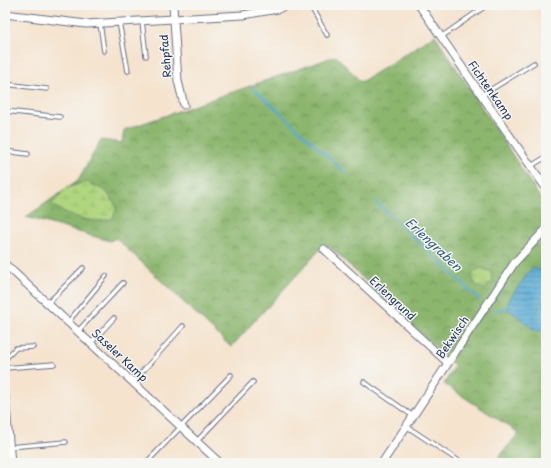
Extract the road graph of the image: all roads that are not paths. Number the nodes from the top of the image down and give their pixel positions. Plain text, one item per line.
1 (173, 5) edge
2 (286, 5) edge
3 (310, 5) edge
4 (419, 5) edge
5 (487, 5) edge
6 (5, 14) edge
7 (173, 19) junction
8 (142, 21) junction
9 (119, 22) junction
10 (100, 23) junction
11 (327, 35) dead end
12 (441, 37) junction
13 (104, 51) dead end
14 (146, 56) dead end
15 (534, 63) dead end
16 (128, 71) dead end
17 (5, 84) edge
18 (46, 88) dead end
19 (481, 96) junction
20 (184, 105) dead end
21 (5, 111) edge
22 (60, 117) dead end
23 (5, 151) edge
24 (28, 154) dead end
25 (546, 157) edge
26 (531, 166) junction
27 (546, 188) edge
28 (546, 229) edge
29 (324, 249) dead end
30 (5, 264) edge
31 (83, 268) dead end
32 (106, 276) dead end
33 (123, 283) dead end
34 (48, 304) junction
35 (114, 318) dead end
36 (68, 322) junction
37 (184, 326) dead end
38 (78, 331) junction
39 (91, 343) junction
40 (33, 347) dead end
41 (5, 359) edge
42 (448, 363) junction
43 (54, 364) dead end
44 (5, 368) edge
45 (231, 375) dead end
46 (133, 382) junction
47 (253, 382) dead end
48 (364, 382) dead end
49 (5, 397) edge
50 (5, 408) edge
51 (413, 416) junction
52 (406, 426) junction
53 (181, 427) junction
54 (197, 441) junction
55 (66, 442) dead end
56 (9, 447) junction
57 (11, 463) edge
58 (146, 463) edge
59 (220, 463) edge
60 (382, 463) edge
61 (462, 463) edge

1 - 7 street, Rehpfad
2 - 7 street
3 - 11 lane
4 - 12 street, Fichtenkamp
5 - 12 lane
6 - 10 street
7 - 8 street
7 - 20 street, Rehpfad
8 - 9 street
8 - 14 lane
9 - 10 street
9 - 16 lane
10 - 13 lane
12 - 19 street, Fichtenkamp
15 - 19 lane
17 - 18 lane
19 - 26 street, Fichtenkamp
21 - 22 lane
23 - 24 lane
25 - 26 lane
26 - 27 street, Fichtenkamp
28 - 42 street, Bekwisch
29 - 42 street, Erlengrund
30 - 34 street, Saseler Kamp
31 - 34 lane
32 - 36 lane
33 - 38 lane
34 - 36 street, Saseler Kamp
35 - 39 lane
36 - 38 street, Saseler Kamp
37 - 46 lane
38 - 39 street, Saseler Kamp
39 - 46 street, Saseler Kamp
40 - 41 lane
42 - 51 street, Bekwisch
43 - 44 lane
45 - 53 lane
46 - 53 street, Saseler Kamp
47 - 54 lane
48 - 51 lane
49 - 50 street
50 - 56 street
51 - 52 street, Bekwisch
52 - 60 street, Bekwisch
52 - 61 lane
53 - 54 street, Saseler Kamp
53 - 58 lane
54 - 59 street, Saseler Kamp
55 - 56 lane
56 - 57 street

